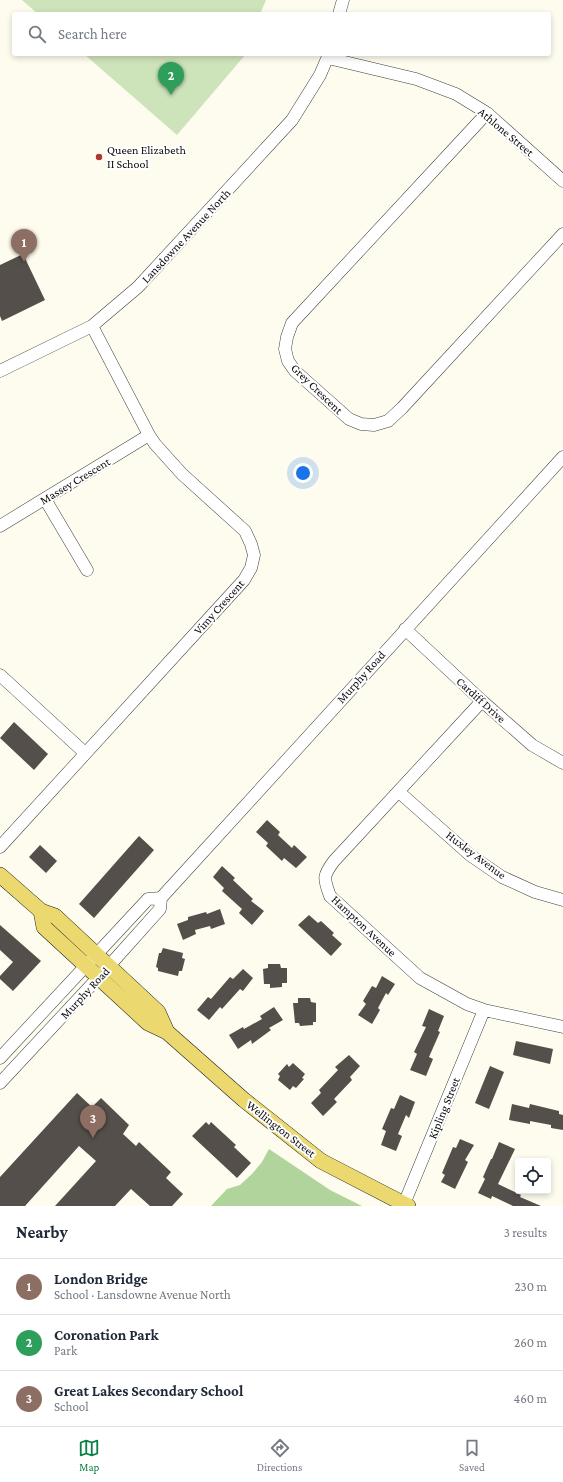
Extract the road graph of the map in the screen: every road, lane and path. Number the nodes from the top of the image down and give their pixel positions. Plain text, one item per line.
1 (343, 0) edge
2 (340, 12) edge
3 (329, 56) edge
4 (487, 113) junction
5 (563, 182) edge
6 (563, 234) edge
7 (92, 326) junction
8 (0, 371) edge
9 (149, 435) junction
10 (563, 457) edge
11 (45, 499) junction
12 (0, 526) edge
13 (88, 570) dead end
14 (404, 629) junction
15 (0, 676) edge
16 (482, 701) junction
17 (85, 754) junction
18 (563, 763) edge
19 (399, 792) junction
20 (0, 847) edge
21 (0, 875) edge
22 (161, 898) junction
23 (563, 900) edge
24 (41, 911) junction
25 (96, 954) junction
26 (85, 966) junction
27 (109, 966) junction
28 (98, 978) junction
29 (484, 1010) junction
30 (563, 1028) edge
31 (167, 1032) junction
32 (0, 1058) edge
33 (0, 1083) edge
34 (406, 1205) edge

1 - 2 street
3 - 4 street, Athlone Street
3 - 7 street, Lansdowne Avenue North
4 - 5 street, Athlone Street
4 - 6 street, Grey Crescent
7 - 8 street, Lansdowne Avenue North
7 - 9 street, Vimy Crescent
9 - 11 street, Massey Crescent
9 - 17 street, Vimy Crescent
10 - 14 street, Murphy Road
11 - 12 street, Massey Crescent
11 - 13 street
14 - 16 street, Cardiff Drive
14 - 22 street, Murphy Road
15 - 17 street
16 - 18 street, Cardiff Drive
16 - 19 street, Hampton Avenue
17 - 20 street, Vimy Crescent
19 - 23 street, Huxley Avenue
19 - 29 street, Hampton Avenue
21 - 24 main road, Wellington Street
22 - 25 street, Murphy Road
22 - 27 street, Murphy Road
24 - 25 main road, Wellington Street
24 - 26 main road, Wellington Street
25 - 26 street, Murphy Road
25 - 27 main road, Wellington Street
26 - 28 main road, Wellington Street
26 - 32 street, Murphy Road
27 - 28 street, Murphy Road
27 - 31 main road, Wellington Street
28 - 31 main road, Wellington Street
28 - 33 street, Murphy Road
29 - 30 street, Hampton Avenue
29 - 34 street, Kipling Street
31 - 34 main road, Wellington Street

